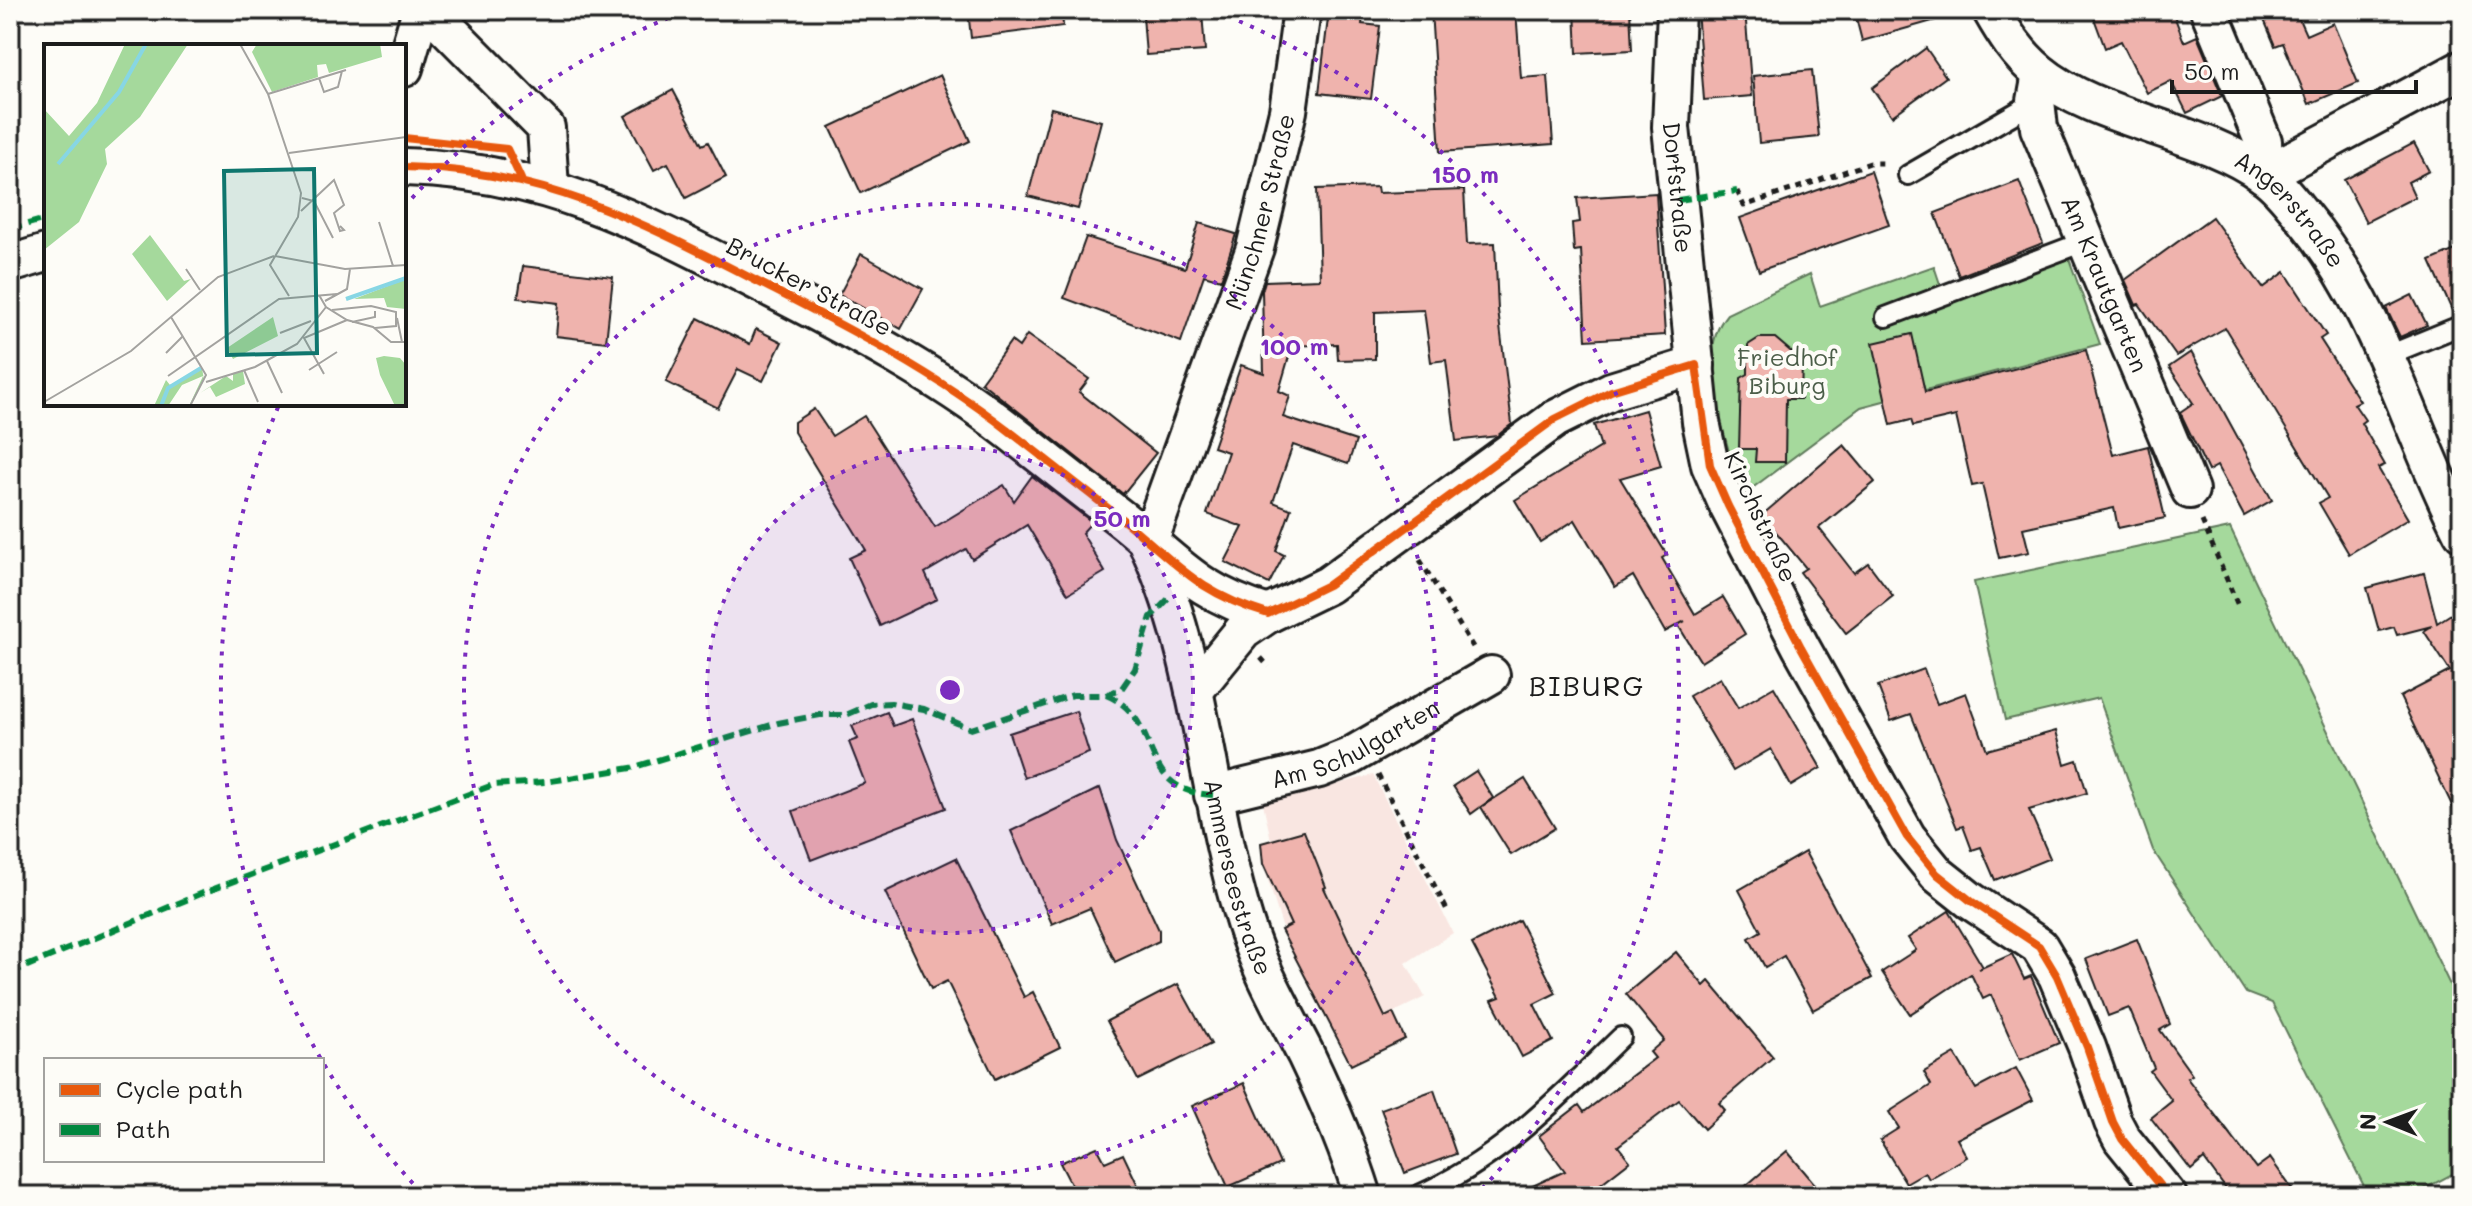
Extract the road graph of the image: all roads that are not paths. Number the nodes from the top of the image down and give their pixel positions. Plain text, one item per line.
1 (421, 10) edge
2 (429, 10) edge
3 (1302, 10) edge
4 (1676, 10) edge
5 (1991, 10) edge
6 (2209, 10) edge
7 (406, 61) edge
8 (2462, 69) edge
9 (2038, 87) junction
10 (406, 167) edge
11 (1908, 175) road end
12 (2264, 175) junction
13 (550, 187) junction
14 (2086, 241) junction
15 (44, 254) edge
16 (10, 264) edge
17 (1886, 317) dead end
18 (2462, 325) edge
19 (2386, 356) junction
20 (1696, 365) junction
21 (2190, 490) road end
22 (2462, 532) edge
23 (1148, 545) junction
24 (1268, 614) junction
25 (1491, 675) road end
26 (1194, 691) junction
27 (1213, 795) junction
28 (1621, 1037) dead end
29 (1363, 1196) edge
30 (1417, 1196) edge
31 (2168, 1196) edge

1 - 7 street
2 - 13 street
3 - 23 street, Münchner Straße
4 - 20 street, Dorfstraße
5 - 9 street, Angerstraße
6 - 12 street
8 - 12 street
9 - 11 lane
9 - 12 street, Angerstraße
9 - 14 street, Am Krautgarten
10 - 13 street, Brucker Straße
12 - 19 street, Angerstraße
13 - 23 street, Brucker Straße
14 - 17 lane
14 - 21 street, Am Krautgarten
15 - 16 street
18 - 19 lane
19 - 22 street, Angerstraße
20 - 24 street
20 - 31 street, Kirchstraße
23 - 24 street
23 - 26 street, Ammerseestraße
24 - 26 street
25 - 27 street, Am Schulgarten
26 - 27 street, Ammerseestraße
27 - 29 street, Ammerseestraße
28 - 30 lane

